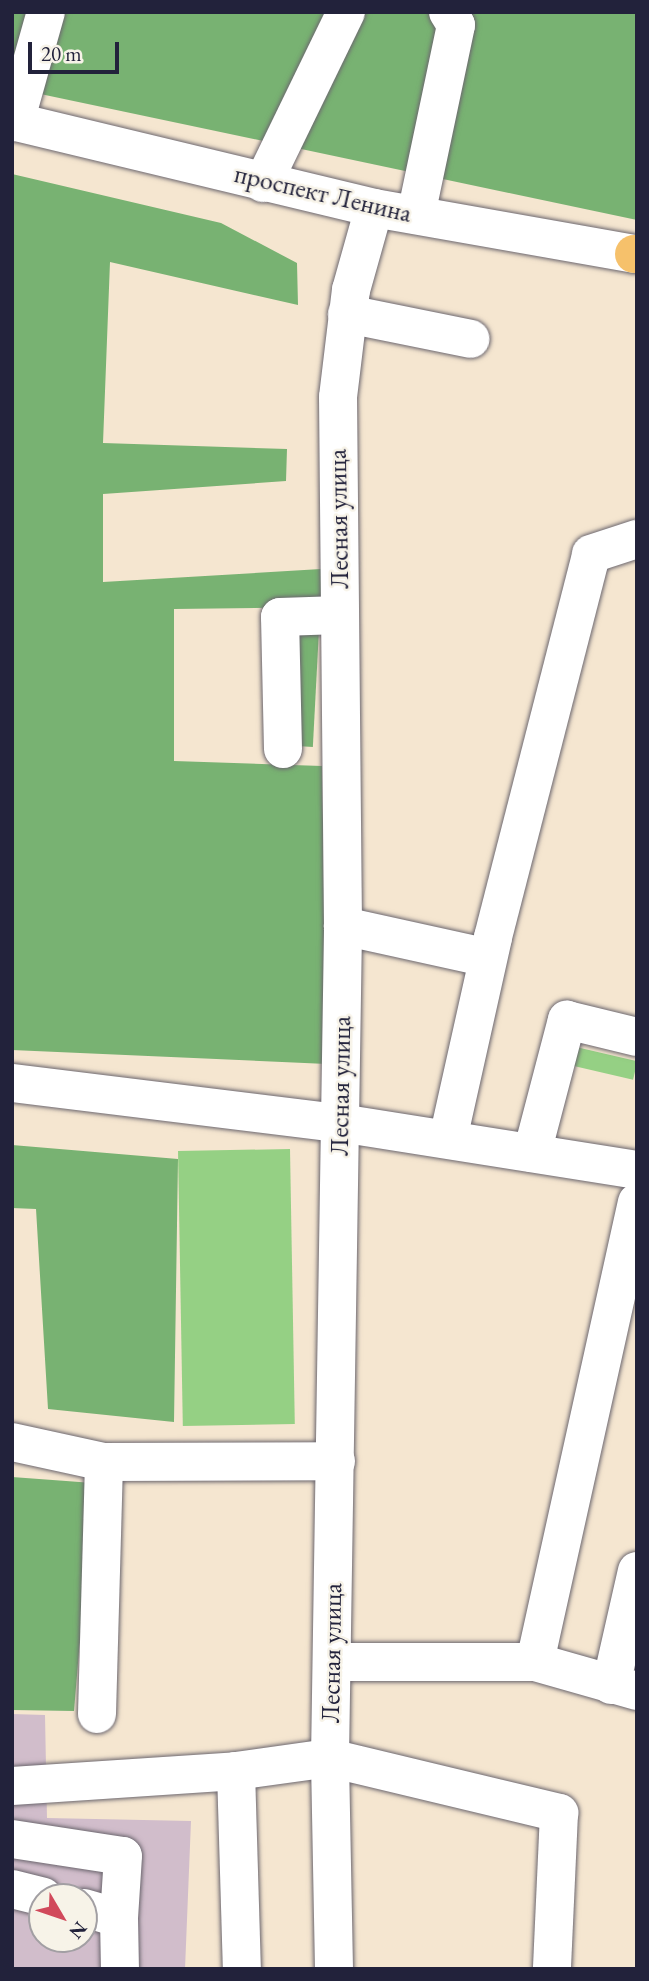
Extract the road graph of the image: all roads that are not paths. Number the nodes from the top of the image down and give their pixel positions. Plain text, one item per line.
1 (46, 12) edge
2 (346, 12) edge
3 (448, 12) edge
4 (14, 121) edge
5 (264, 183) junction
6 (374, 208) junction
7 (416, 215) junction
8 (636, 254) edge
9 (347, 314) junction
10 (471, 339) dead end
11 (637, 539) edge
12 (340, 615) junction
13 (283, 749) dead end
14 (344, 926) junction
15 (488, 958) junction
16 (637, 1037) edge
17 (12, 1083) edge
18 (340, 1123) junction
19 (448, 1139) junction
20 (532, 1153) junction
21 (637, 1170) edge
22 (637, 1202) edge
23 (12, 1442) edge
24 (336, 1461) junction
25 (104, 1462) junction
26 (637, 1571) edge
27 (332, 1662) junction
28 (535, 1662) junction
29 (624, 1688) edge
30 (97, 1714) dead end
31 (330, 1758) junction
32 (236, 1771) junction
33 (12, 1786) edge
34 (12, 1839) edge
35 (101, 1913) edge
36 (120, 1969) edge
37 (242, 1969) edge
38 (334, 1969) edge
39 (552, 1969) edge

1 - 4 street
2 - 5 street
3 - 7 street
4 - 5 street, проспект Ленина
5 - 6 street, проспект Ленина
6 - 7 street, проспект Ленина
6 - 9 street, Лесная улица
7 - 8 street, проспект Ленина
9 - 10 street
9 - 12 street, Лесная улица
11 - 15 street
12 - 13 street
12 - 14 street, Лесная улица
14 - 15 street
14 - 18 street, Лесная улица
15 - 19 street
16 - 20 street
17 - 18 street
18 - 19 street
18 - 24 street, Лесная улица
19 - 20 street
20 - 21 street
22 - 28 street
23 - 25 street
24 - 25 street
24 - 27 street, Лесная улица
25 - 30 street
26 - 29 street
27 - 28 street
27 - 31 street, Лесная улица
28 - 29 street
31 - 32 street
31 - 38 street, Лесная улица
31 - 39 street
32 - 33 street
32 - 37 street
34 - 35 street
35 - 36 street

